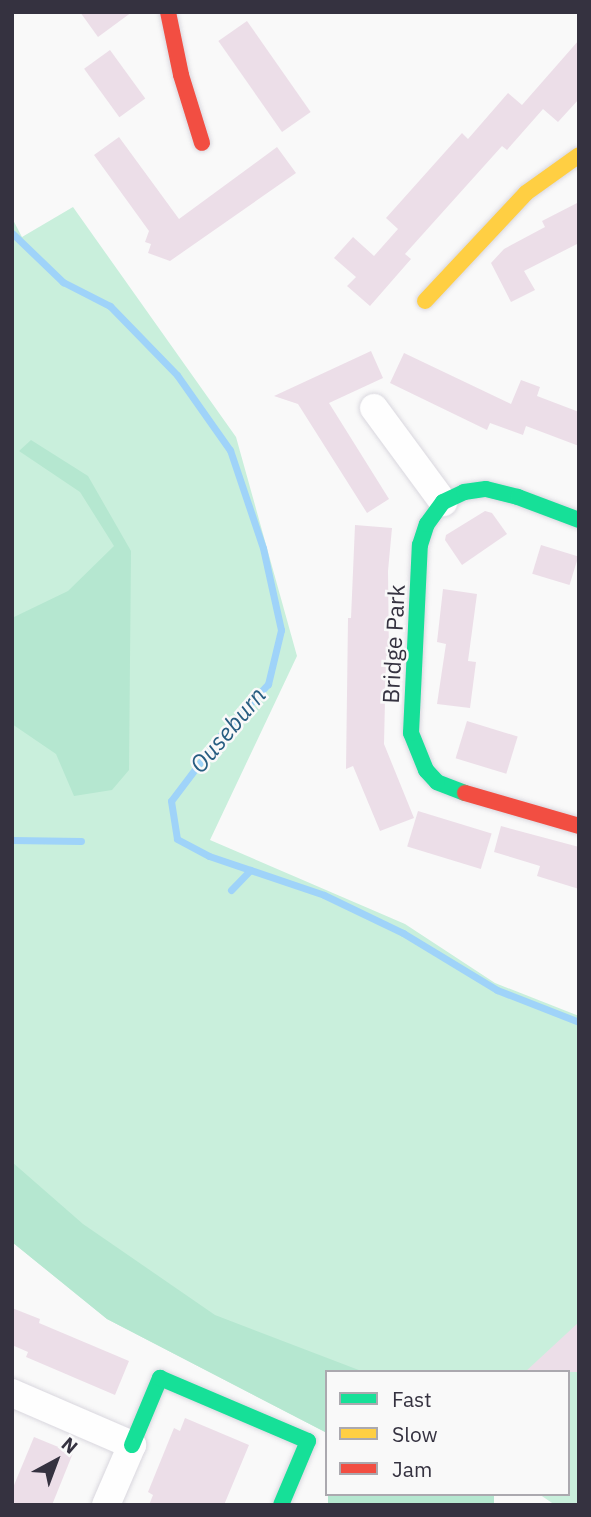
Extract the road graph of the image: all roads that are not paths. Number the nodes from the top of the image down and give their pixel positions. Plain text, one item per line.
1 (168, 12) edge
2 (202, 143) dead end
3 (579, 155) edge
4 (425, 301) dead end
5 (374, 408) dead end
6 (443, 502) junction
7 (579, 520) edge
8 (579, 826) edge
9 (12, 1393) edge
10 (132, 1445) junction
11 (106, 1505) edge
12 (281, 1505) edge

1 - 2 street
3 - 4 street
5 - 6 street
6 - 7 street
6 - 8 street, Bridge Park
9 - 10 street
10 - 11 street
10 - 12 street

